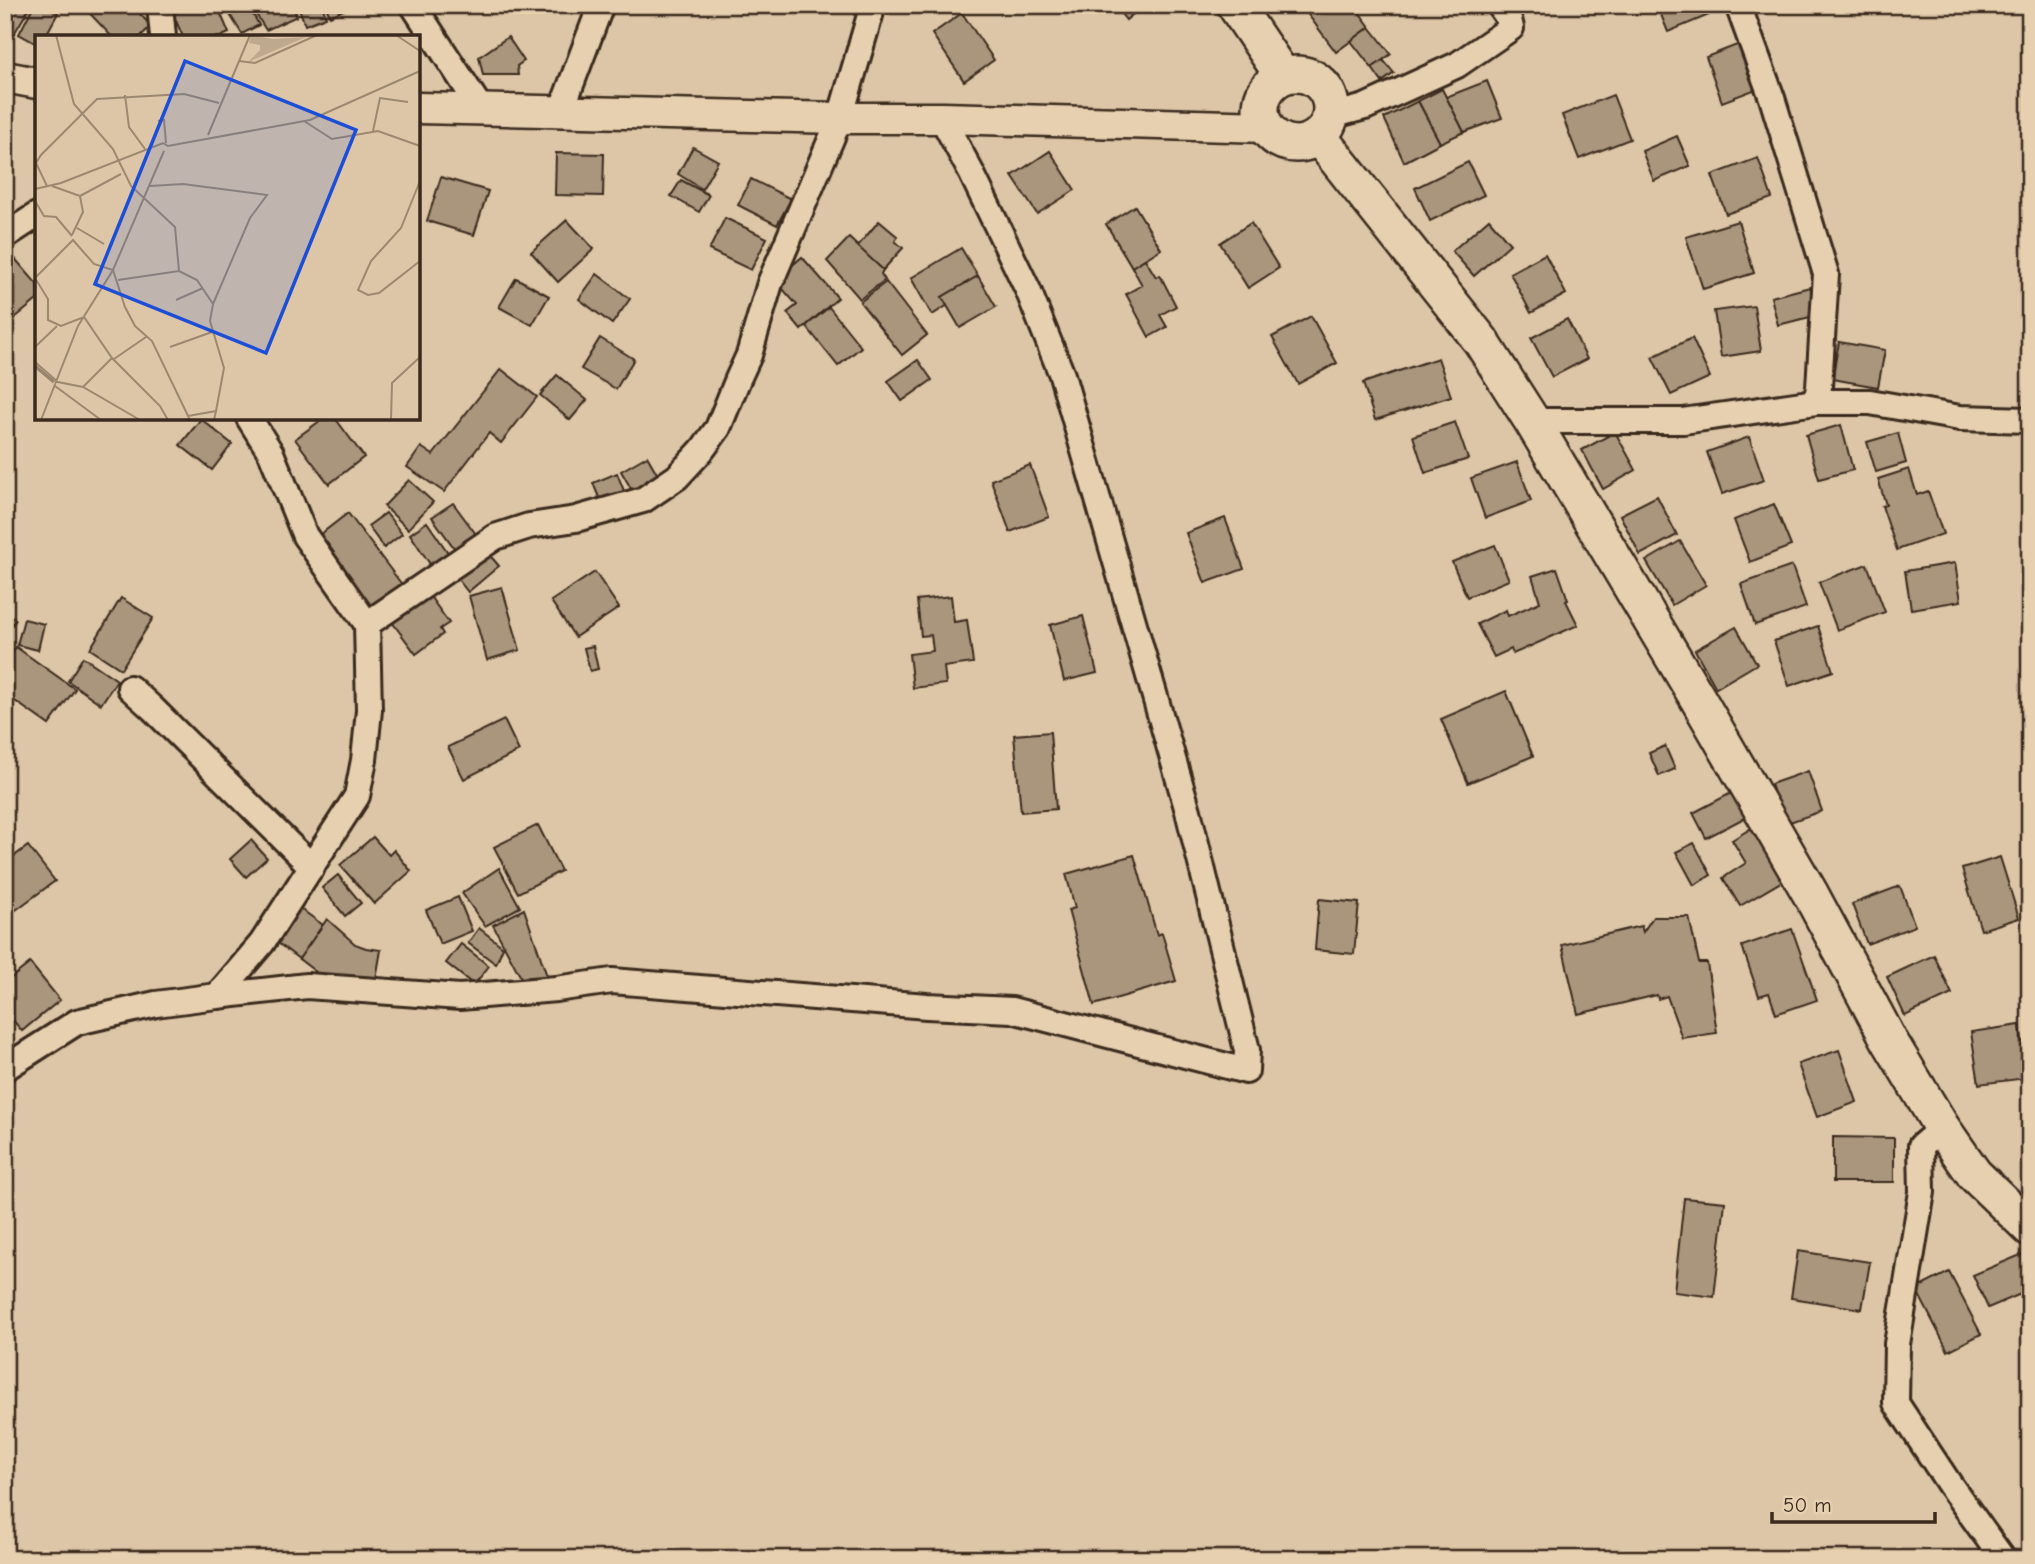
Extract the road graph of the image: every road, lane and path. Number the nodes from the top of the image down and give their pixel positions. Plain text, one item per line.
1 (160, 5) edge
2 (413, 5) edge
3 (601, 5) edge
4 (873, 5) edge
5 (1236, 5) edge
6 (1499, 5) edge
7 (1738, 5) edge
8 (163, 35) edge
9 (1283, 76) junction
10 (5, 77) edge
11 (35, 83) edge
12 (420, 108) edge
13 (481, 109) junction
14 (561, 111) junction
15 (840, 118) junction
16 (942, 118) junction
17 (1325, 126) junction
18 (1266, 127) junction
19 (35, 216) edge
20 (5, 236) edge
21 (1816, 402) junction
22 (250, 420) edge
23 (2030, 420) edge
24 (1532, 421) junction
25 (367, 624) junction
26 (130, 688) dead end
27 (312, 867) junction
28 (217, 996) junction
29 (5, 1068) edge
30 (1942, 1128) junction
31 (2030, 1228) edge
32 (2003, 1559) edge

1 - 8 street
2 - 13 street
3 - 14 street
4 - 15 street
5 - 9 main road
6 - 17 street
7 - 21 street
9 - 17 main road
9 - 18 main road
10 - 11 street
12 - 13 street
13 - 14 street
14 - 15 street
15 - 16 street
15 - 25 street
16 - 18 street
16 - 28 street
17 - 18 main road
17 - 24 main road
19 - 20 street
21 - 23 street
21 - 24 street
22 - 25 street
24 - 30 main road
25 - 27 street
26 - 27 street
27 - 28 street
28 - 29 street
30 - 31 main road
30 - 32 street

